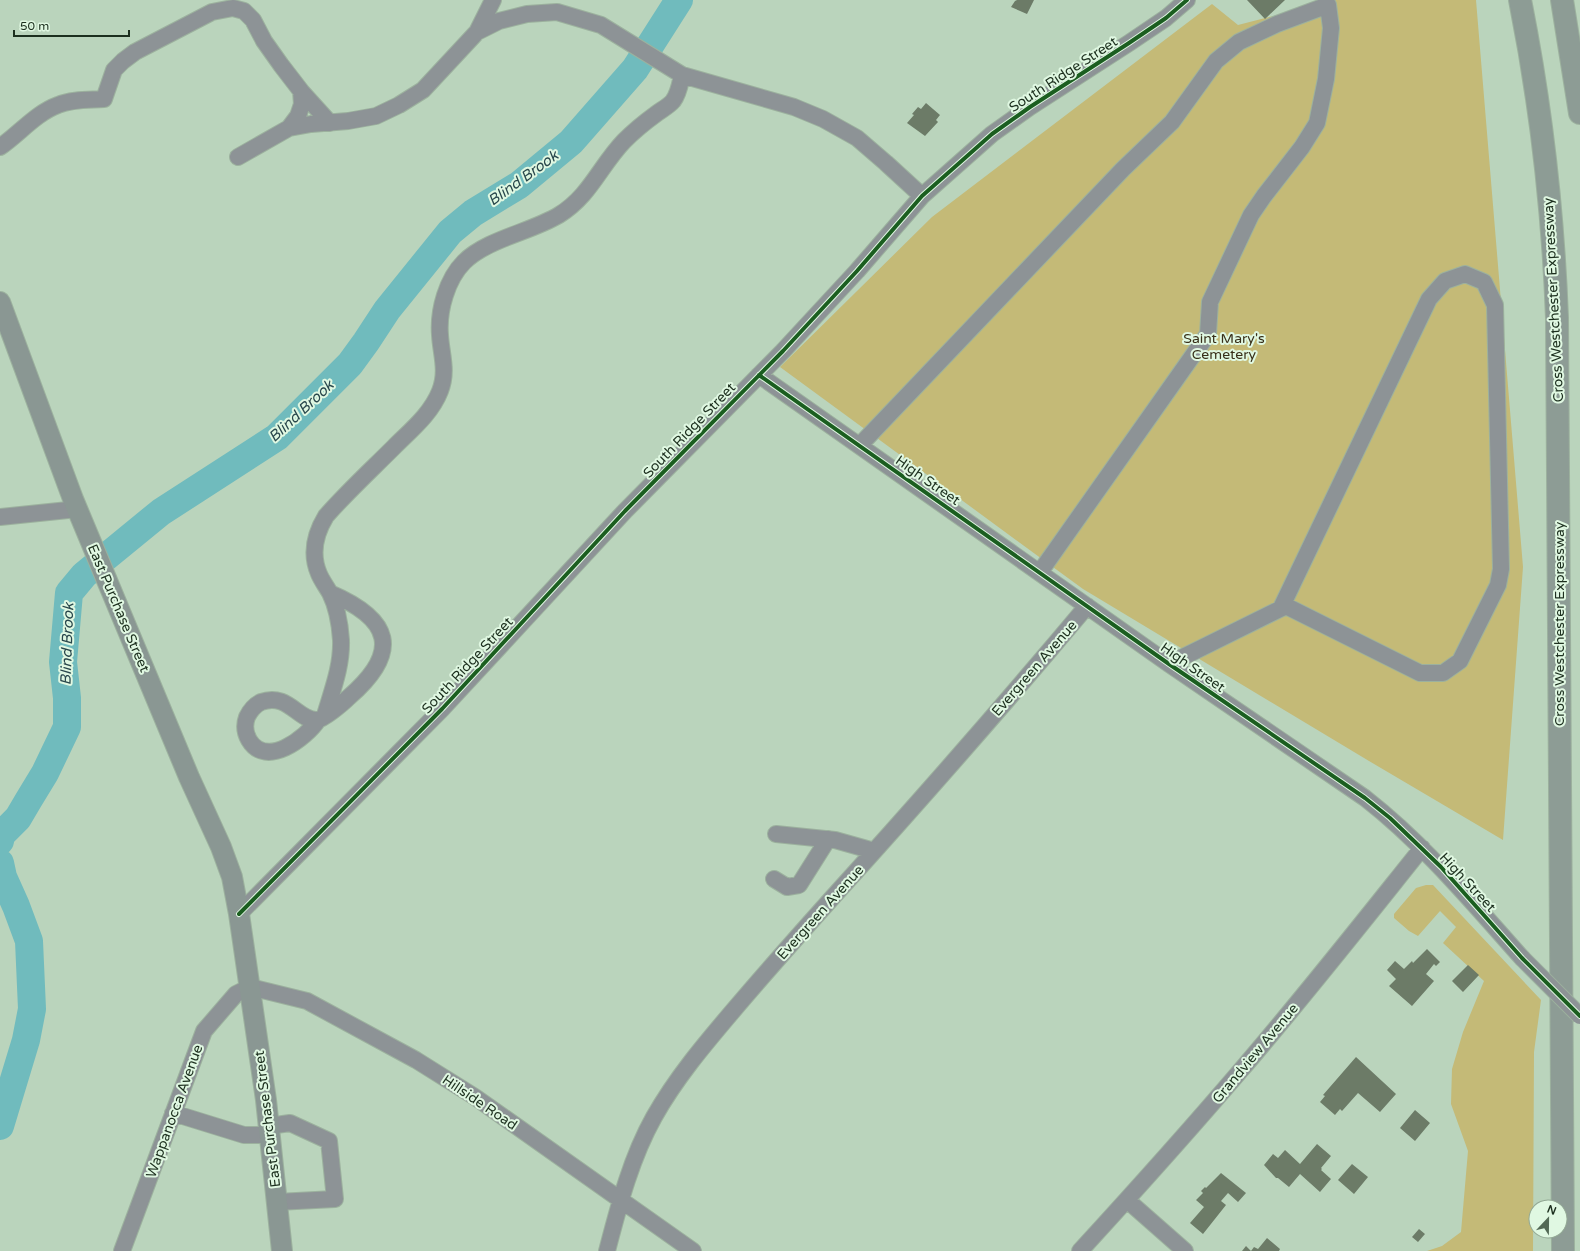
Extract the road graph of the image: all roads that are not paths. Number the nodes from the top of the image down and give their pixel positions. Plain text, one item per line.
1 (493, 0) edge
2 (541, 0) edge
3 (1187, 0) edge
4 (1520, 0) edge
5 (1562, 0) edge
6 (1331, 3) edge
7 (557, 12) junction
8 (477, 32) junction
9 (682, 75) junction
10 (301, 91) junction
11 (1580, 113) edge
12 (330, 122) junction
13 (289, 128) junction
14 (0, 147) edge
15 (238, 157) dead end
16 (922, 196) junction
17 (0, 302) edge
18 (759, 375) junction
19 (860, 445) junction
20 (78, 509) junction
21 (0, 517) edge
22 (1040, 572) junction
23 (330, 593) junction
24 (1087, 606) junction
25 (1281, 608) junction
26 (1169, 664) junction
27 (776, 834) dead end
28 (828, 840) junction
29 (1422, 848) junction
30 (874, 851) junction
31 (774, 879) dead end
32 (239, 914) junction
33 (250, 987) junction
34 (1580, 1016) edge
35 (173, 1113) junction
36 (269, 1130) junction
37 (1562, 1169) junction
38 (1560, 1199) edge
39 (621, 1200) junction
40 (1127, 1200) junction
41 (277, 1202) junction
42 (1555, 1239) edge
43 (122, 1251) edge
44 (282, 1251) edge
45 (607, 1251) edge
46 (693, 1251) edge
47 (1080, 1251) edge
48 (1185, 1251) edge
49 (1554, 1251) edge
50 (1563, 1251) edge

1 - 8 street
2 - 7 street
3 - 16 street, South Ridge Street
4 - 37 highway, Cross Westchester Expressway
5 - 11 highway
6 - 19 street
6 - 22 street
7 - 8 street
7 - 9 street
8 - 12 street
9 - 16 street
9 - 23 street
10 - 12 street
10 - 13 street
10 - 14 street
12 - 13 street
13 - 15 street
16 - 18 street, South Ridge Street
17 - 20 main road, East Purchase Street
18 - 19 street, High Street
18 - 32 street, South Ridge Street
19 - 22 street, High Street
20 - 21 street
20 - 32 main road, East Purchase Street
22 - 24 street, High Street
23 - 23 street
24 - 26 street, High Street
24 - 30 street, Evergreen Avenue
25 - 25 street
25 - 26 street
26 - 29 street, High Street
27 - 28 street
28 - 30 street
28 - 31 street
29 - 34 street, High Street, bridge
29 - 40 street, Grandview Avenue
30 - 39 street, Evergreen Avenue
32 - 33 main road, East Purchase Street
33 - 35 street, Wappanocca Avenue
33 - 36 main road, East Purchase Street
33 - 39 street, Hillside Road
35 - 36 street
35 - 43 street, Wappanocca Avenue
36 - 41 main road, East Purchase Street
36 - 41 street
37 - 38 highway
37 - 50 highway, Cross Westchester Expressway
39 - 45 street, Evergreen Avenue
39 - 46 street, Hillside Road
40 - 47 street, Grandview Avenue
40 - 48 street
41 - 44 main road, East Purchase Street
42 - 49 highway

